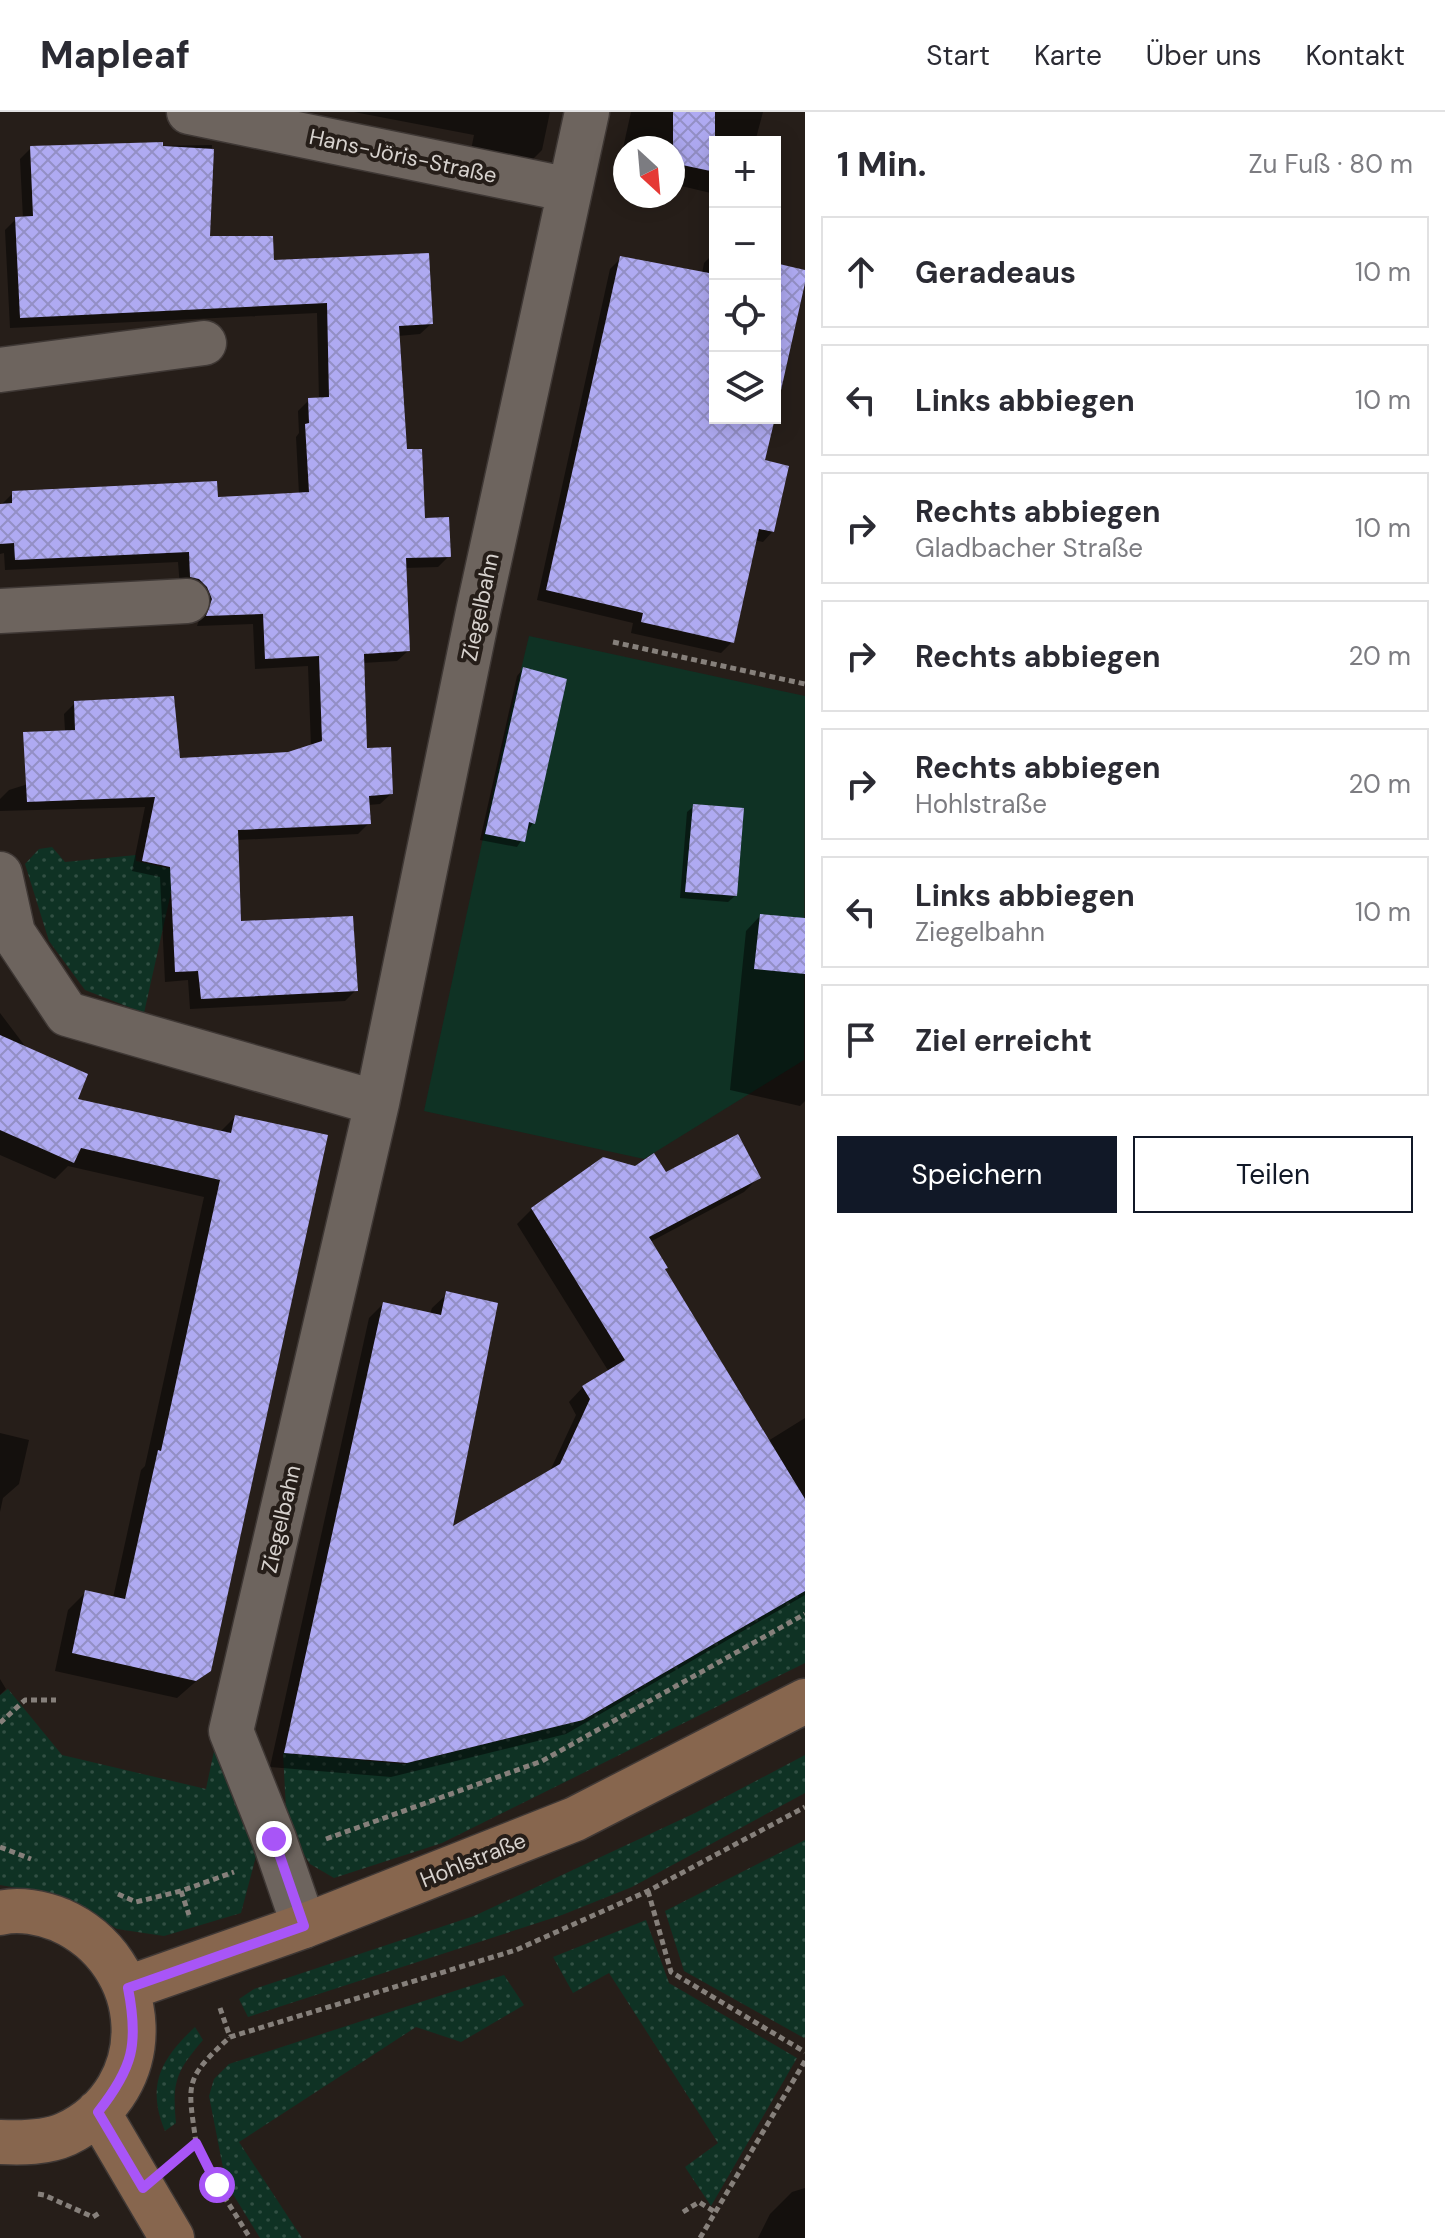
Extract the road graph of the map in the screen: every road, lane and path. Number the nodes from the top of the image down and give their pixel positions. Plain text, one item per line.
1 (189, 112) edge
2 (587, 112) edge
3 (570, 190) junction
4 (204, 343) dead end
5 (0, 370) edge
6 (187, 601) dead end
7 (0, 611) edge
8 (613, 642) dead end
9 (805, 684) edge
10 (0, 874) edge
11 (377, 1103) junction
12 (805, 1614) edge
13 (56, 1700) dead end
14 (805, 1701) edge
15 (0, 1723) edge
16 (805, 1807) edge
17 (278, 1856) junction
18 (181, 1891) dead end
19 (648, 1891) junction
20 (0, 1913) edge
21 (304, 1926) junction
22 (128, 1988) junction
23 (805, 2052) edge
24 (805, 2061) edge
25 (98, 2112) junction
26 (0, 2142) edge
27 (196, 2143) junction
28 (143, 2188) junction
29 (29, 2194) dead end
30 (683, 2212) dead end
31 (715, 2212) junction
32 (172, 2238) edge
33 (250, 2238) edge
34 (700, 2238) edge

1 - 3 street, Hans-Jöris-Straße
2 - 3 street, Ziegelbahn
3 - 11 street, Ziegelbahn
4 - 5 street
6 - 7 street
8 - 9 path
10 - 11 street
11 - 17 street, Ziegelbahn
12 - 17 path
13 - 15 path
14 - 21 main road, Hohlstraße
16 - 19 path
17 - 18 path
17 - 21 street, Ziegelbahn
19 - 23 path
19 - 27 path
20 - 22 main road
21 - 22 main road, Hohlstraße
22 - 25 main road
24 - 31 path
25 - 26 main road
25 - 28 main road
27 - 28 path
27 - 33 path
28 - 29 path
28 - 32 main road
30 - 31 path
31 - 34 path

